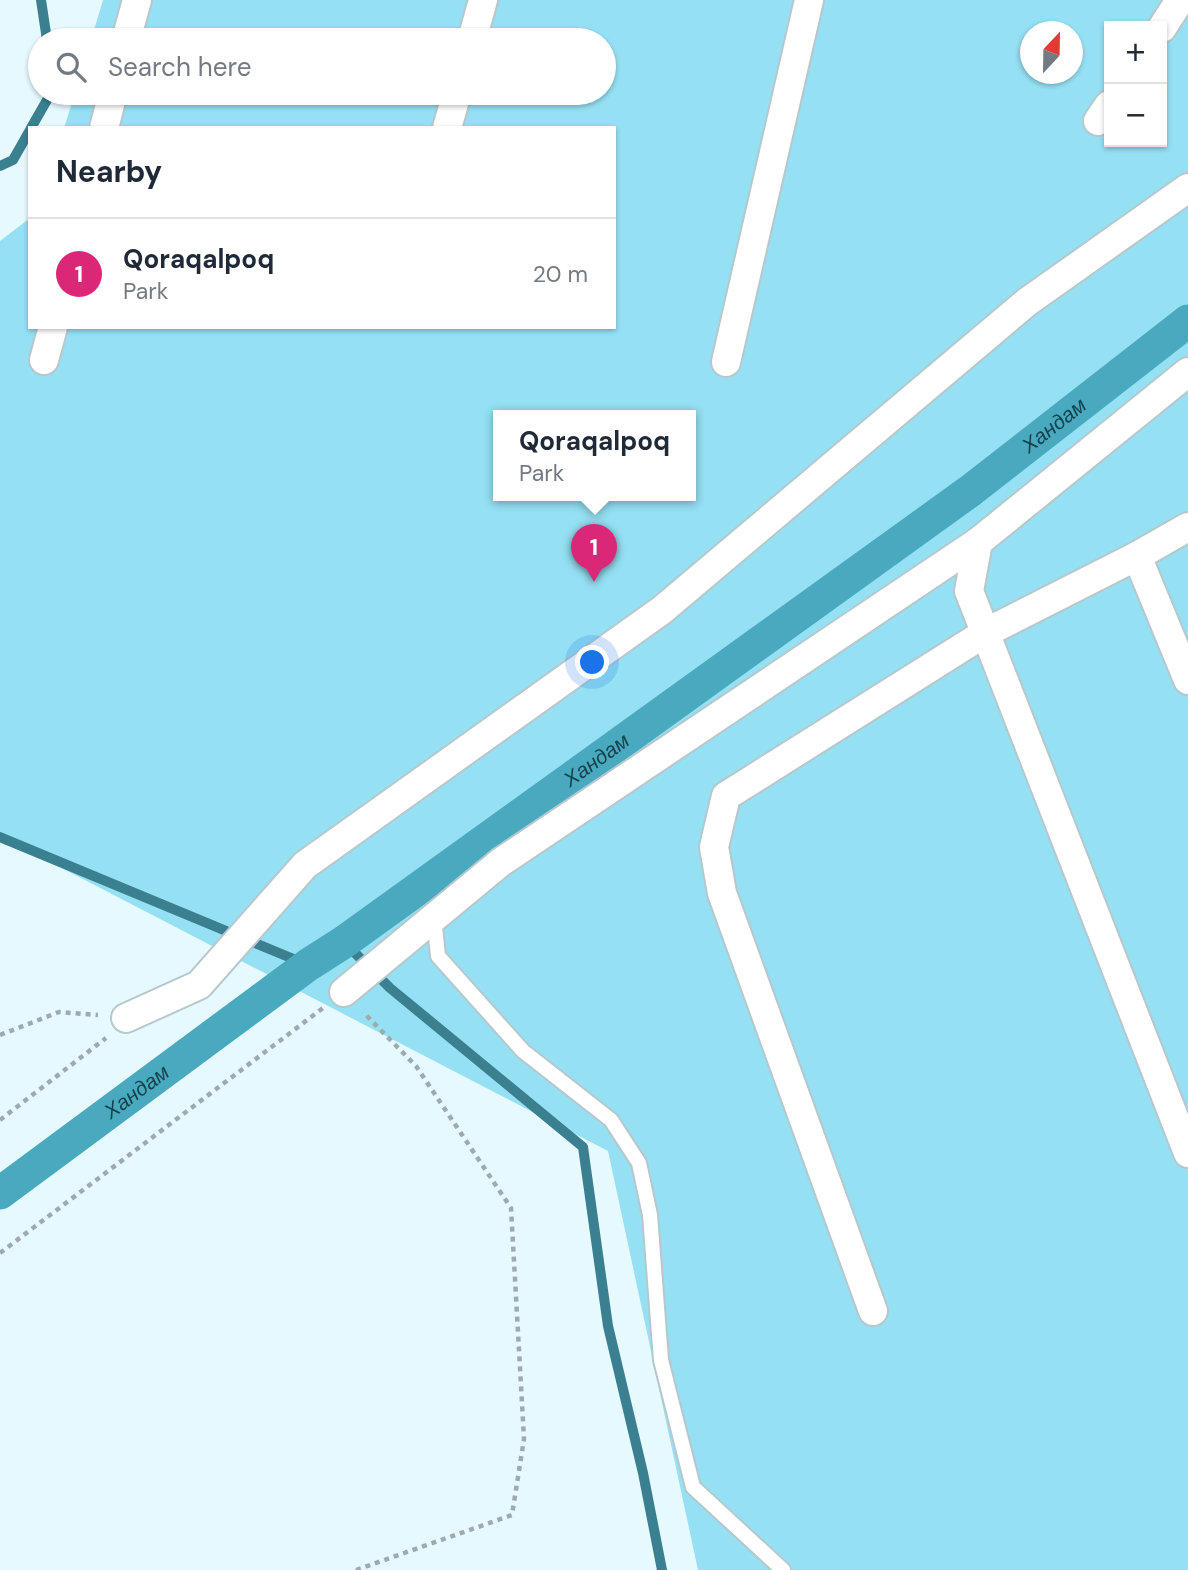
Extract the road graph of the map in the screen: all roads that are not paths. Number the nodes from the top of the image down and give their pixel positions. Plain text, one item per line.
1 (137, 0) edge
2 (483, 0) edge
3 (809, 0) edge
4 (1180, 0) edge
5 (1166, 21) edge
6 (130, 28) edge
7 (475, 28) edge
8 (110, 105) edge
9 (454, 105) edge
10 (105, 126) edge
11 (448, 126) edge
12 (1188, 188) edge
13 (52, 329) edge
14 (44, 360) dead end
15 (726, 362) dead end
16 (1188, 372) edge
17 (1188, 527) edge
18 (978, 542) junction
19 (1137, 556) junction
20 (985, 633) junction
21 (1188, 680) edge
22 (434, 918) junction
23 (344, 992) road end
24 (126, 1018) road end
25 (1188, 1153) edge
26 (873, 1311) dead end
27 (783, 1570) edge

1 - 6 street
2 - 7 street
3 - 15 street
4 - 5 street
8 - 10 street
9 - 11 street
12 - 24 street
13 - 14 street
16 - 18 street
17 - 19 street
18 - 20 street
18 - 22 street
19 - 20 street
19 - 21 street
20 - 25 street
20 - 26 street
22 - 23 street
22 - 27 lane

